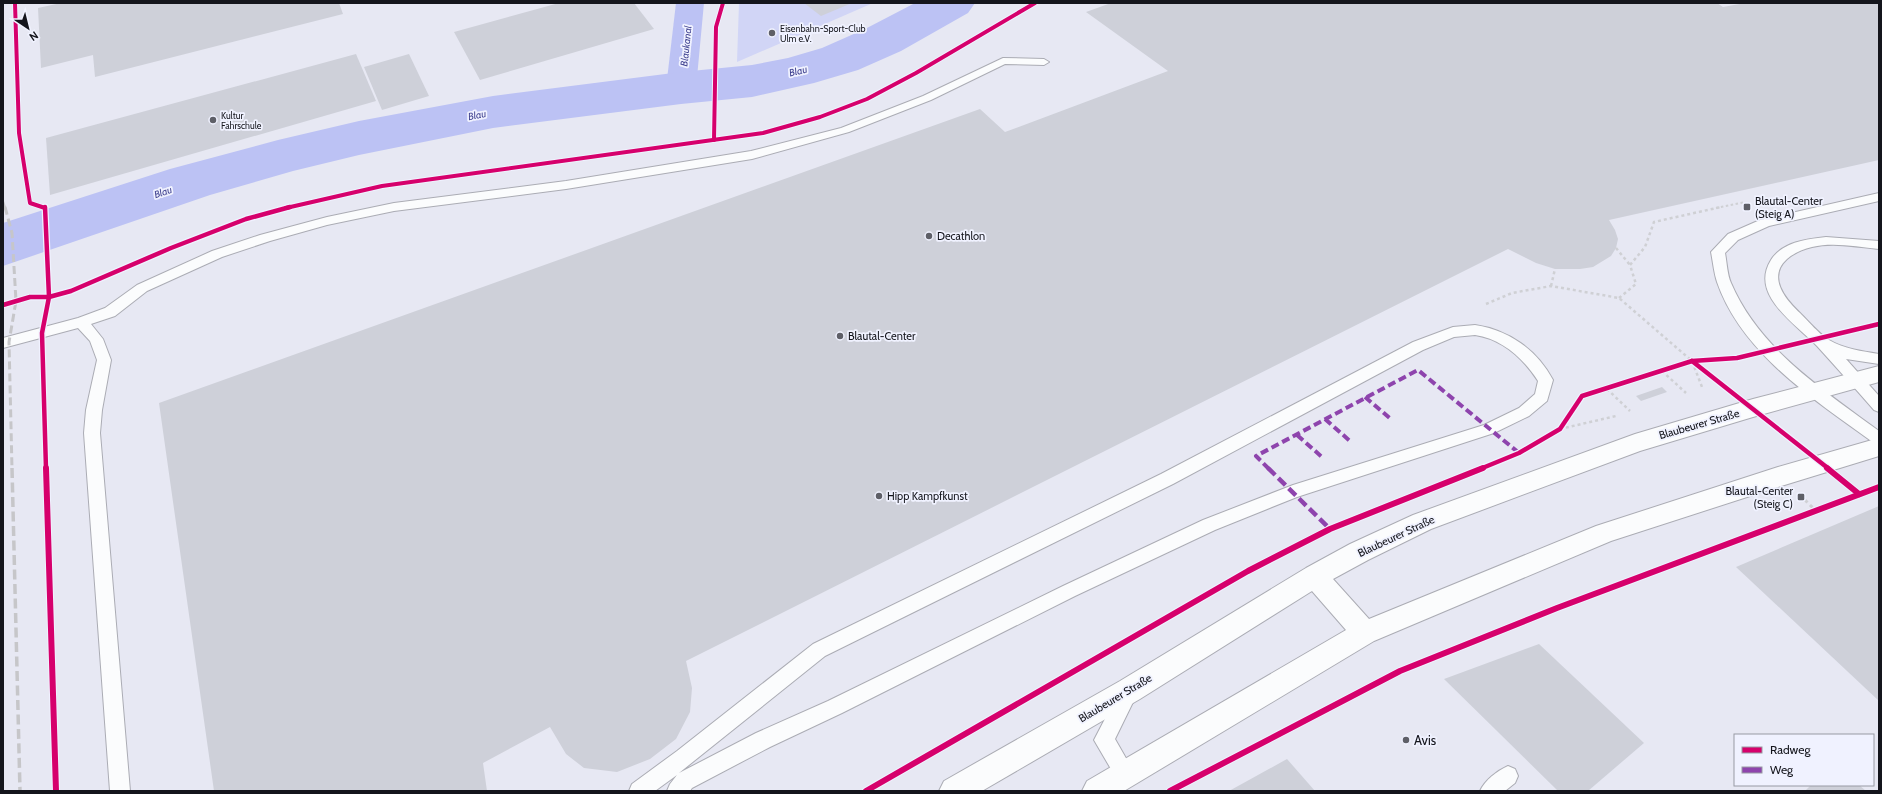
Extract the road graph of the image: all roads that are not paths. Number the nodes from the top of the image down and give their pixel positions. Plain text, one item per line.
1 (1044, 62) dead end
2 (1879, 197) edge
3 (1879, 245) edge
4 (80, 322) junction
5 (3, 343) edge
6 (1822, 343) junction
7 (1879, 359) edge
8 (1879, 374) edge
9 (1857, 380) junction
10 (1815, 392) junction
11 (1879, 406) edge
12 (1879, 439) edge
13 (1879, 447) edge
14 (1315, 576) junction
15 (1365, 633) junction
16 (1130, 690) junction
17 (1125, 774) junction
18 (1508, 776) dead end
19 (120, 791) edge
20 (639, 791) edge
21 (677, 791) edge
22 (954, 791) edge
23 (1097, 791) edge
24 (1490, 791) edge

1 - 4 lane
2 - 10 lane
3 - 6 lane
4 - 5 lane
4 - 19 lane
6 - 7 lane
6 - 9 lane
8 - 9 main road, Blaubeurer Straße
9 - 10 main road, Blaubeurer Straße
9 - 11 lane
10 - 12 lane
10 - 14 main road, Blaubeurer Straße
13 - 15 main road
14 - 15 main road
14 - 16 main road, Blaubeurer Straße
15 - 17 main road
16 - 17 lane
16 - 22 main road, Blaubeurer Straße
17 - 23 main road
18 - 24 lane
20 - 21 lane

